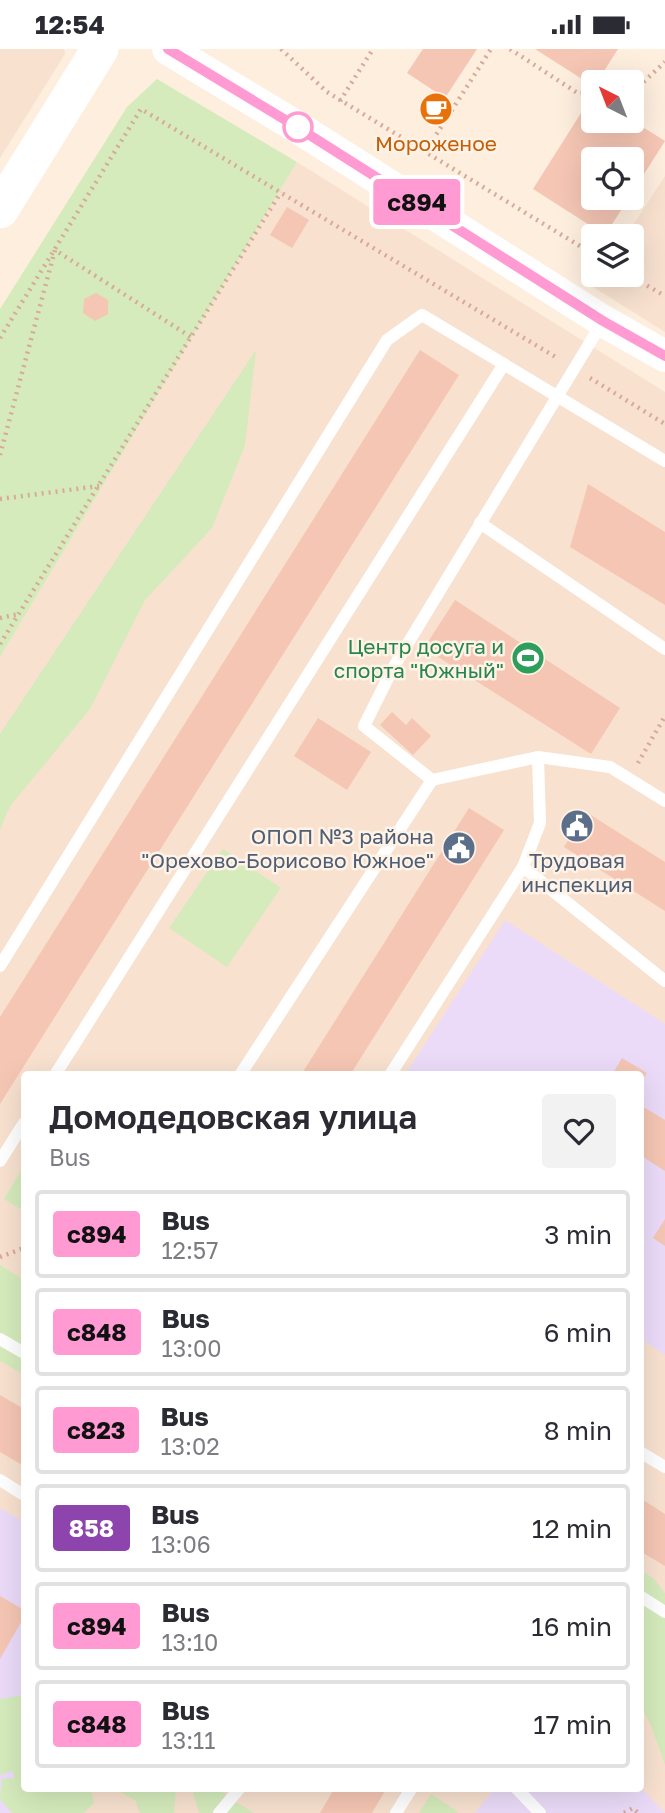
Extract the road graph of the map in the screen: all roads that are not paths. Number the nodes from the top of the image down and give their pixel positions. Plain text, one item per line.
1 (100, 49) edge
2 (168, 49) edge
3 (0, 210) edge
4 (603, 321) junction
5 (665, 356) edge
6 (504, 364) junction
7 (557, 396) junction
8 (665, 461) edge
9 (480, 523) junction
10 (665, 649) edge
11 (538, 757) junction
12 (432, 780) junction
13 (665, 801) edge
14 (523, 867) junction
15 (0, 966) edge
16 (665, 981) edge
17 (58, 1071) edge
18 (243, 1071) edge
19 (393, 1071) edge
20 (21, 1127) edge
21 (0, 1161) edge
22 (0, 1339) edge
23 (21, 1351) edge
24 (644, 1454) edge
25 (665, 1467) edge
26 (0, 1480) edge
27 (21, 1493) edge
28 (644, 1599) edge
29 (665, 1612) edge
30 (236, 1792) edge
31 (409, 1792) edge
32 (520, 1792) edge
33 (219, 1813) edge
34 (396, 1813) edge
35 (540, 1813) edge

1 - 3 main road
2 - 4 street
4 - 5 street
4 - 7 lane
6 - 7 lane
6 - 15 lane
6 - 17 lane
7 - 8 lane
7 - 9 lane
9 - 10 lane
9 - 12 lane
11 - 12 lane
11 - 13 lane
11 - 14 lane
12 - 18 lane
14 - 16 lane
14 - 19 lane
20 - 21 lane
22 - 23 lane
24 - 25 lane
26 - 27 lane
28 - 29 lane
30 - 33 lane
31 - 34 lane
32 - 35 lane

